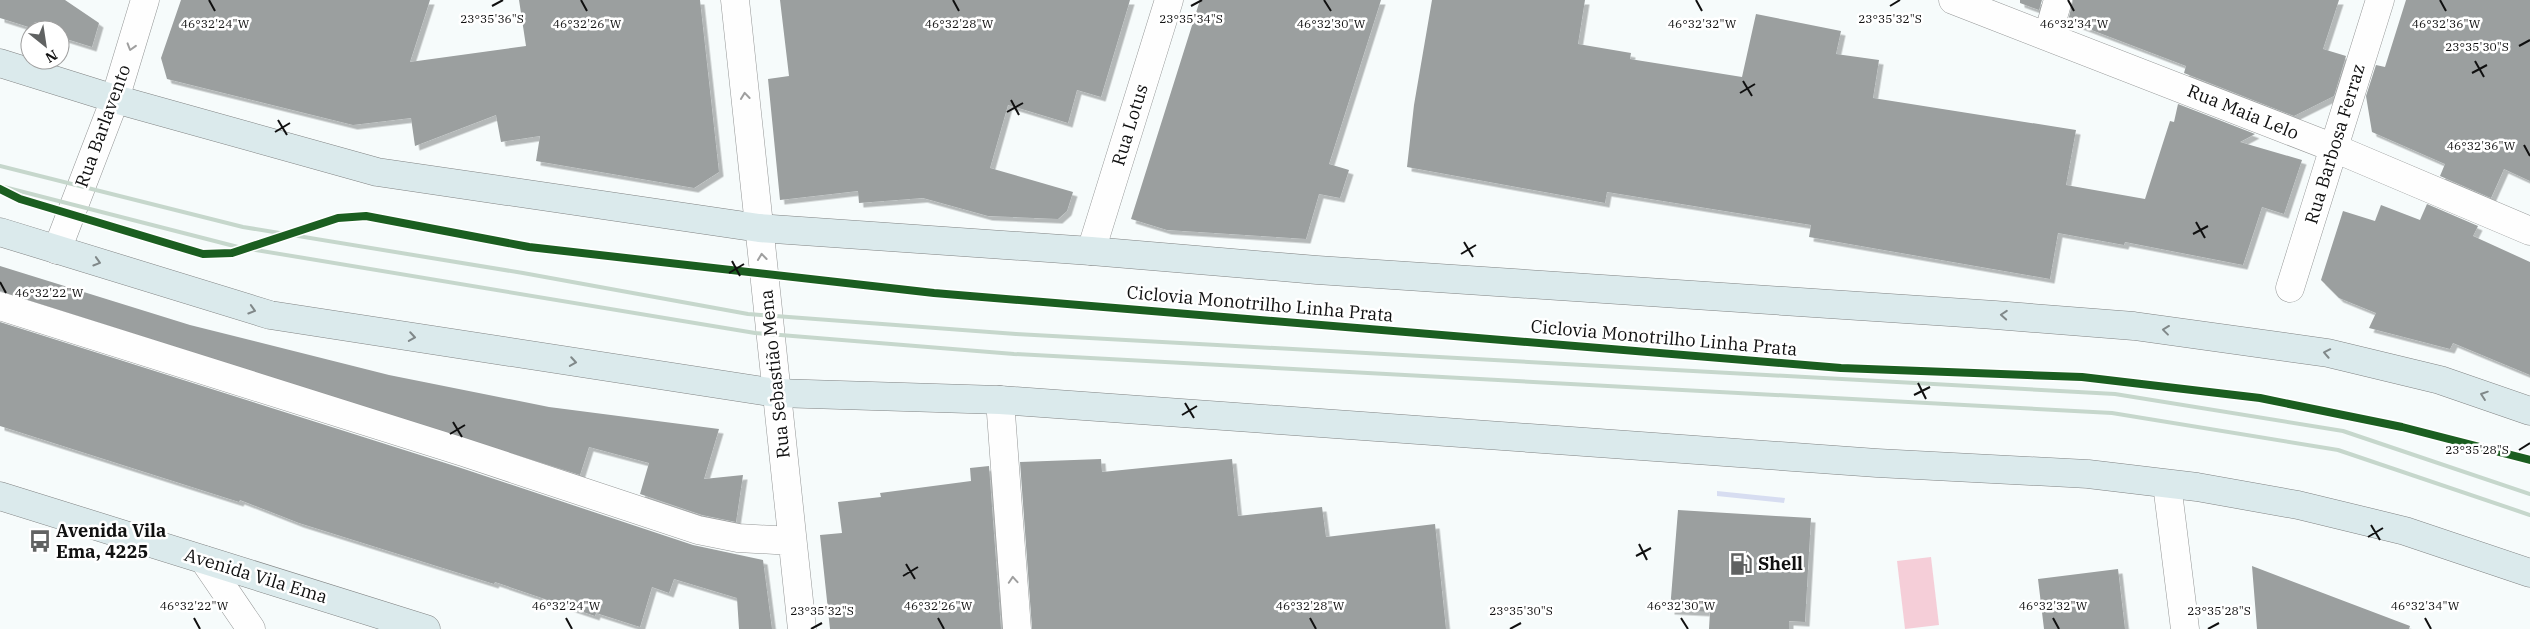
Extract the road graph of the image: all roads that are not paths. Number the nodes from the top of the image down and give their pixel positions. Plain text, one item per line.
1 (145, 0) edge
2 (735, 0) edge
3 (1169, 0) edge
4 (1953, 0) edge
5 (2058, 0) edge
6 (2380, 0) edge
7 (2048, 35) junction
8 (0, 63) edge
9 (115, 99) junction
10 (2334, 148) junction
11 (759, 228) junction
12 (2530, 231) edge
13 (0, 232) edge
14 (57, 250) junction
15 (1091, 251) junction
16 (2290, 288) dead end
17 (0, 306) edge
18 (776, 393) junction
19 (1000, 400) junction
20 (2530, 411) edge
21 (2167, 484) junction
22 (0, 496) edge
23 (792, 540) junction
24 (204, 560) junction
25 (2530, 574) edge
26 (251, 629) edge
27 (426, 629) edge
28 (802, 629) edge
29 (1017, 629) edge
30 (2185, 629) edge

1 -> 9 street, Rua Barlavento
11 -> 2 street, Rua Sebastião Mena
3 - 15 street, Rua Lotus
4 - 7 street, Rua Maia Lelo
5 - 7 street
6 - 10 street, Rua Barbosa Ferraz
7 - 10 street, Rua Maia Lelo
8 - 9 main road
9 - 11 main road
9 - 14 street, Rua Barlavento
10 - 12 street, Rua Maia Lelo
10 - 16 street, Rua Barbosa Ferraz
11 - 15 main road
18 -> 11 street, Rua Sebastião Mena
13 - 14 main road
14 -> 18 main road
20 -> 15 main road
17 - 23 street
18 - 19 main road
18 - 23 street, Rua Sebastião Mena
19 - 21 main road
29 -> 19 street
21 - 25 main road
21 - 30 street
22 - 24 main road, Avenida Vila Ema
23 - 28 street, Rua Sebastião Mena
24 - 26 street
24 - 27 main road, Avenida Vila Ema

